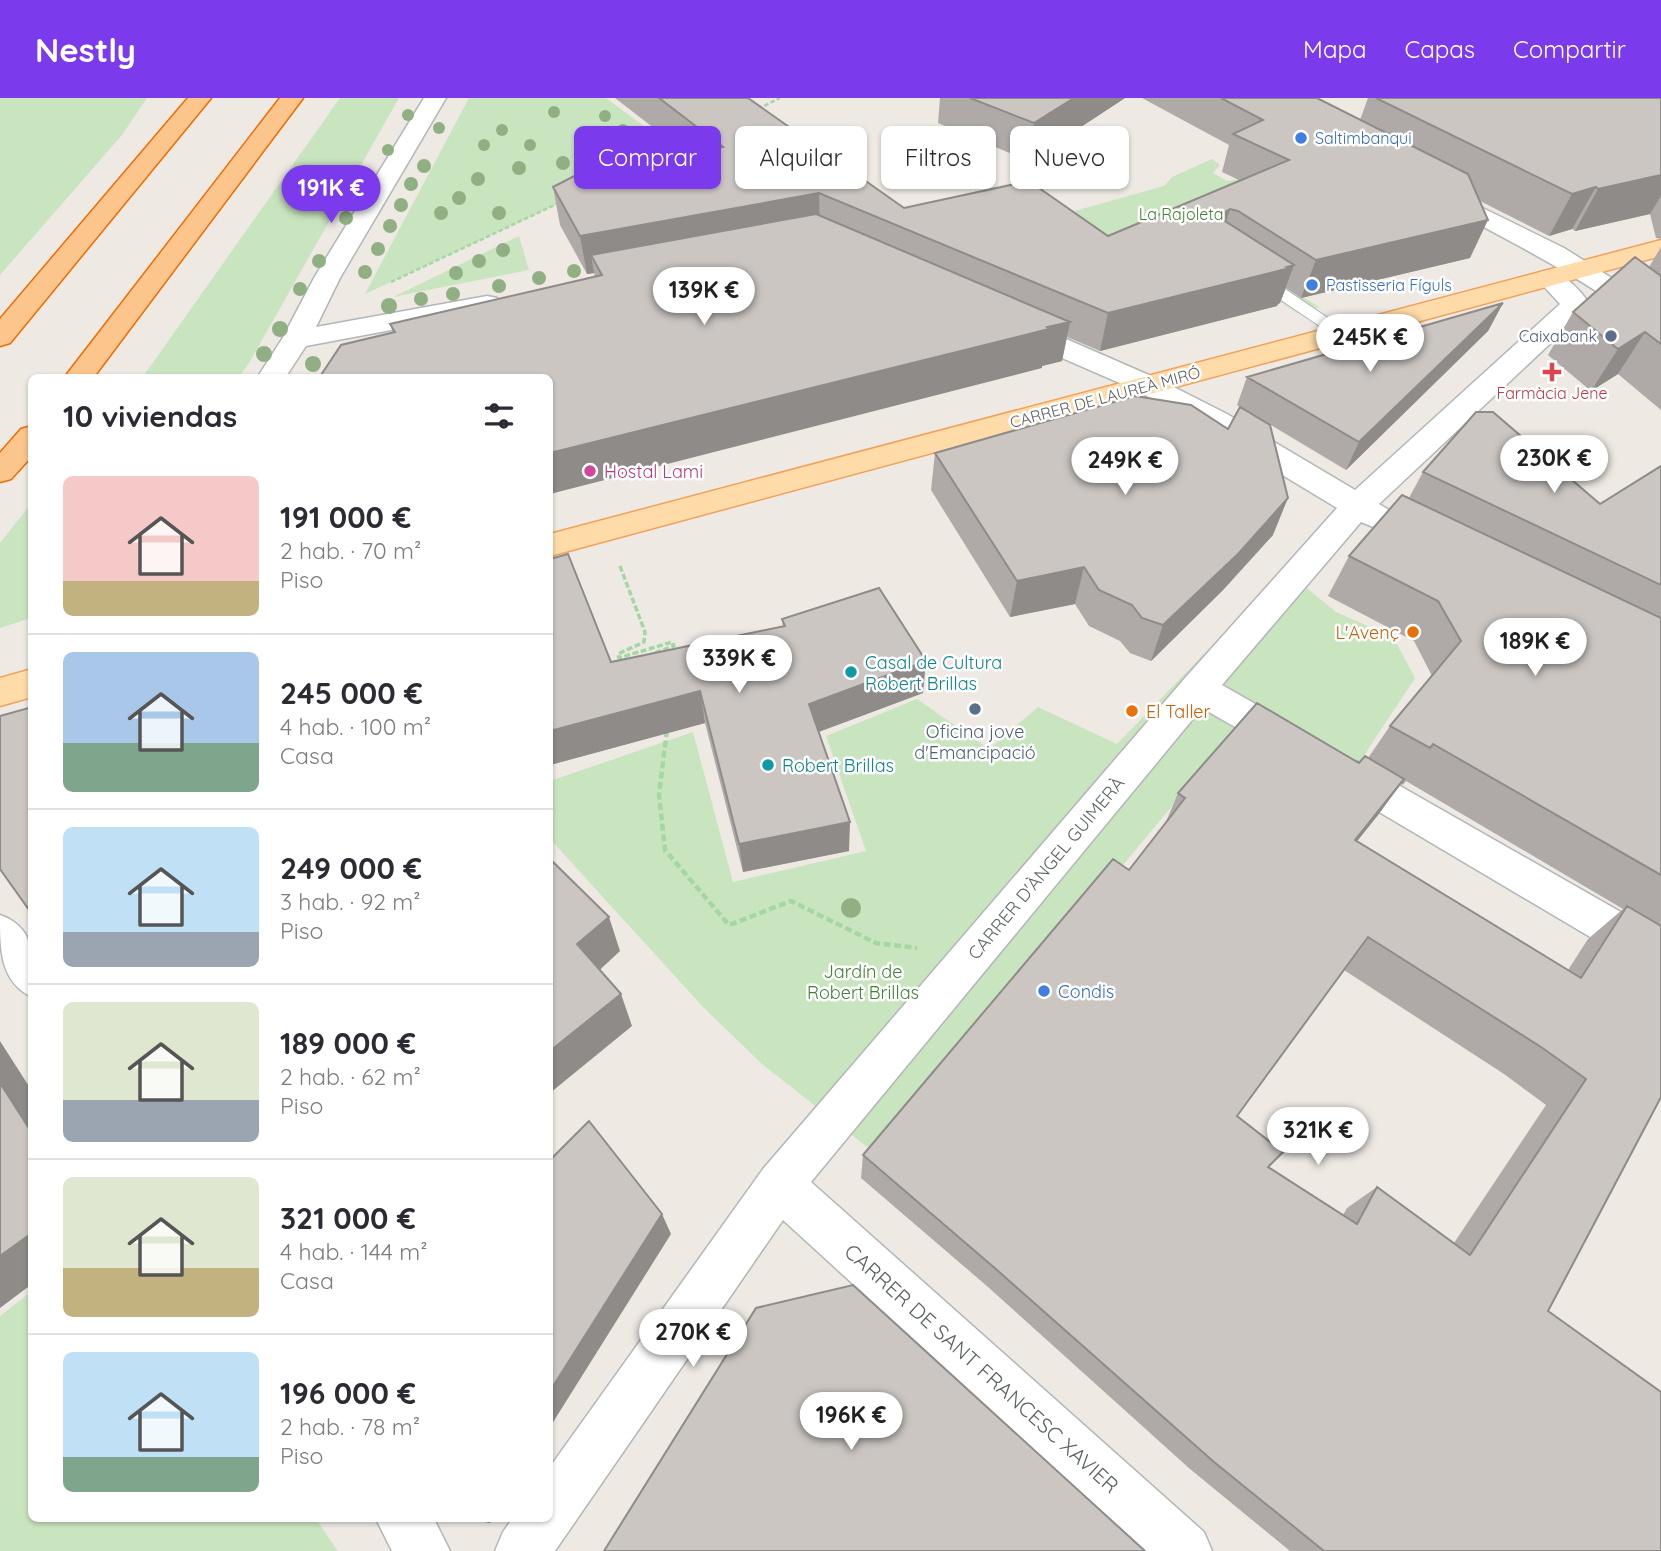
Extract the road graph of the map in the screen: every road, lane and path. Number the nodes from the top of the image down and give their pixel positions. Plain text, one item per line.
1 (200, 98) edge
2 (292, 98) edge
3 (435, 98) edge
4 (780, 98) edge
5 (758, 109) edge
6 (1418, 183) edge
7 (567, 200) edge
8 (1661, 248) edge
9 (1242, 267) edge
10 (1585, 268) junction
11 (1549, 278) junction
12 (390, 282) dead end
13 (508, 300) edge
14 (988, 315) edge
15 (1661, 322) edge
16 (1342, 334) junction
17 (0, 337) edge
18 (296, 340) junction
19 (81, 374) edge
20 (274, 374) edge
21 (1148, 385) junction
22 (28, 440) edge
23 (0, 472) edge
24 (1356, 507) junction
25 (606, 530) junction
26 (1405, 532) edge
27 (553, 544) edge
28 (635, 661) edge
29 (28, 684) edge
30 (1198, 688) junction
31 (0, 692) edge
32 (668, 728) edge
33 (0, 933) edge
34 (973, 955) junction
35 (1661, 957) edge
36 (28, 972) edge
37 (779, 1185) junction
38 (553, 1508) edge
39 (404, 1522) edge
40 (542, 1522) edge
41 (423, 1551) edge
42 (522, 1551) edge
43 (1185, 1551) edge

1 - 17 highway
2 - 19 highway
3 - 18 street
4 - 5 path
6 - 10 street
7 - 12 path
8 - 10 main road, CARRER DE LAUREÀ MIRÓ
9 - 16 lane
10 - 11 main road, CARRER DE LAUREÀ MIRÓ
10 - 15 street
11 - 16 main road, CARRER DE LAUREÀ MIRÓ
11 - 24 street, CARRER D'ÀNGEL GUIMERÀ
13 - 18 street
14 - 21 street
16 - 21 main road, CARRER DE LAUREÀ MIRÓ
18 - 20 street
21 - 24 street
21 - 25 main road, CARRER DE LAUREÀ MIRÓ
22 - 23 highway
24 - 26 street
24 - 30 street, CARRER D'ÀNGEL GUIMERÀ
25 - 27 main road, CARRER DE LAUREÀ MIRÓ
25 - 28 path
29 - 31 main road
30 - 34 street, CARRER D'ÀNGEL GUIMERÀ
30 - 35 street
32 - 34 path
33 - 36 street
34 - 37 street, CARRER D'ÀNGEL GUIMERÀ
37 - 38 street, CARRER D'ÀNGEL GUIMERÀ
37 - 43 street, CARRER DE SANT FRANCESC XAVIER
39 - 41 street
40 - 42 street

